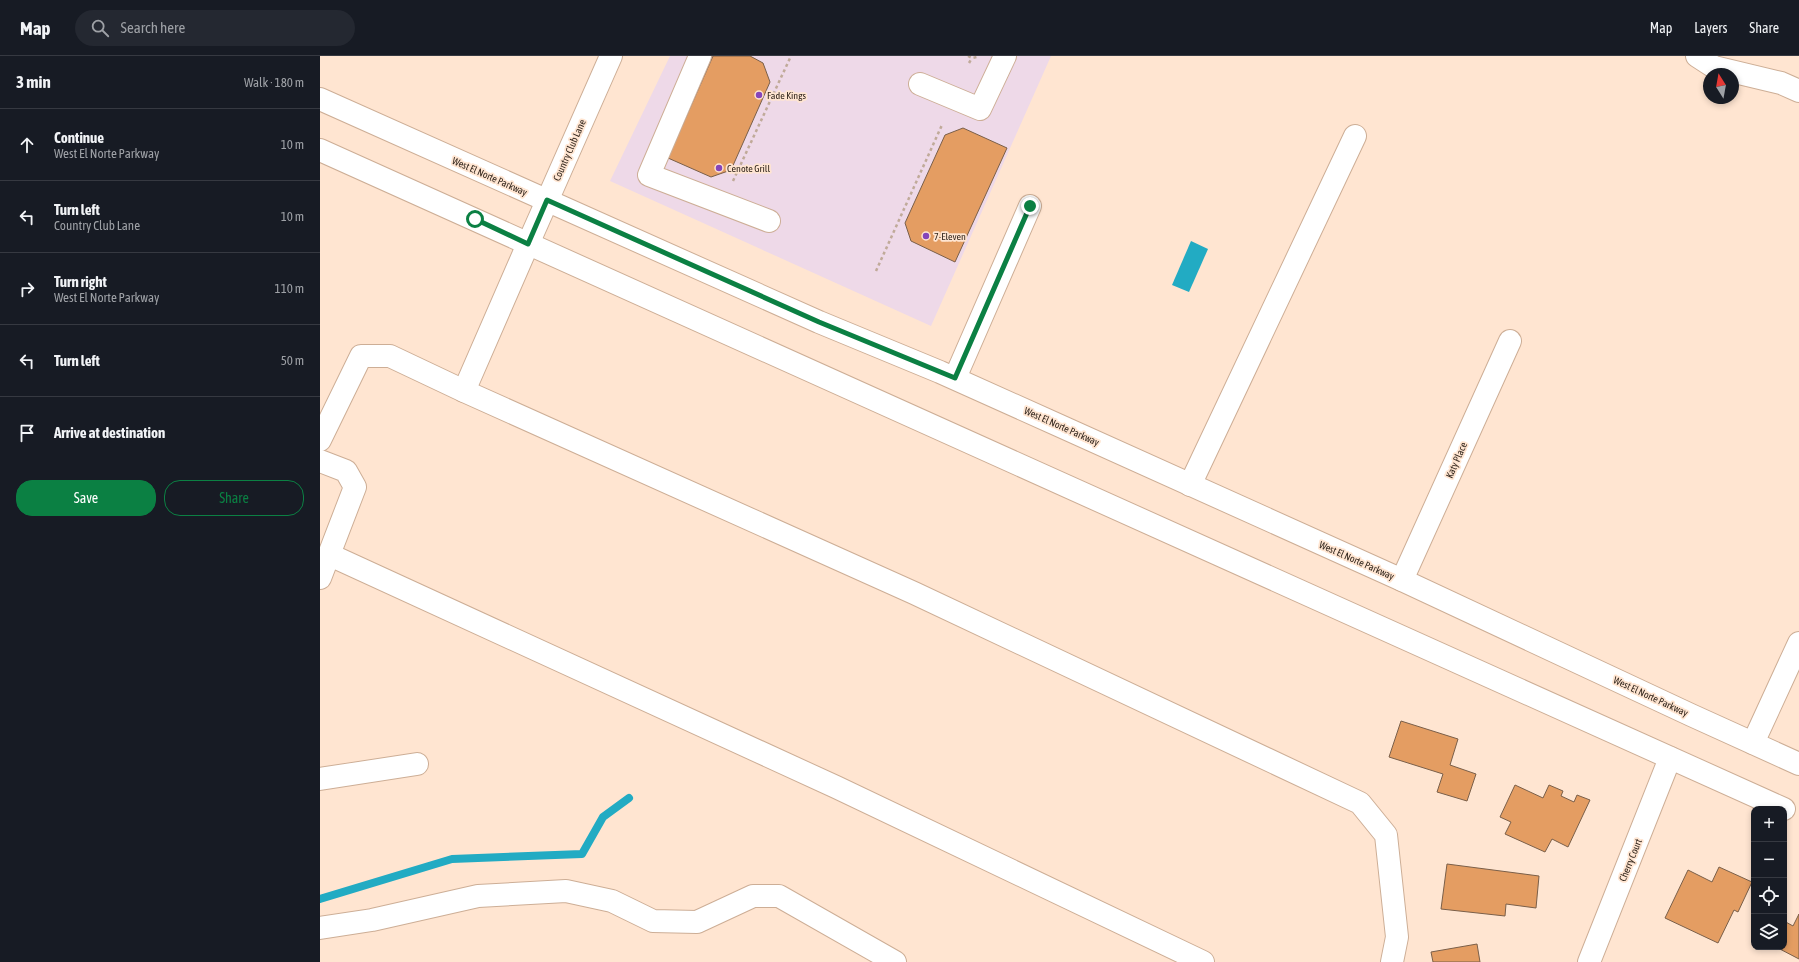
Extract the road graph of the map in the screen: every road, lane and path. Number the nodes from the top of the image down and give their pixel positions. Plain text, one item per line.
1 (611, 56) edge
2 (700, 56) edge
3 (791, 56) edge
4 (968, 56) edge
5 (979, 56) edge
6 (1005, 56) edge
7 (1697, 56) edge
8 (972, 58) junction
9 (969, 63) dead end
10 (920, 84) dead end
11 (1799, 91) edge
12 (320, 100) edge
13 (942, 125) dead end
14 (1355, 136) dead end
15 (320, 150) edge
16 (547, 200) junction
17 (723, 203) junction
18 (1030, 206) dead end
19 (769, 221) dead end
20 (528, 244) junction
21 (876, 271) dead end
22 (1510, 341) dead end
23 (955, 378) junction
24 (464, 392) junction
25 (320, 440) edge
26 (320, 461) edge
27 (1190, 485) junction
28 (330, 555) junction
29 (320, 578) edge
30 (1402, 580) junction
31 (1799, 643) edge
32 (1753, 743) junction
33 (1670, 758) junction
34 (417, 764) dead end
35 (1799, 764) edge
36 (320, 779) edge
37 (1777, 806) edge
38 (1787, 810) edge
39 (1799, 816) edge
40 (320, 928) edge
41 (895, 962) edge
42 (1203, 962) edge
43 (1392, 962) edge
44 (1589, 962) edge

1 - 16 main road, Country Club Lane
2 - 17 main road
3 - 17 path
4 - 8 path
5 - 8 path
6 - 10 main road
7 - 11 main road
8 - 9 path
12 - 16 main road, West El Norte Parkway
13 - 21 path
14 - 27 main road
15 - 20 main road
16 - 20 main road, Country Club Lane
16 - 23 main road, West El Norte Parkway
17 - 19 main road
18 - 23 main road
20 - 24 main road, Country Club Lane
20 - 33 main road
22 - 30 main road, Katy Place
23 - 27 main road, West El Norte Parkway
24 - 25 main road
24 - 43 main road
26 - 28 main road
27 - 30 main road, West El Norte Parkway
28 - 29 main road
28 - 42 main road
30 - 32 main road, West El Norte Parkway
31 - 32 main road
32 - 35 main road, West El Norte Parkway
33 - 37 main road
33 - 44 main road, Cherry Court
34 - 36 main road
38 - 39 main road
40 - 41 main road

